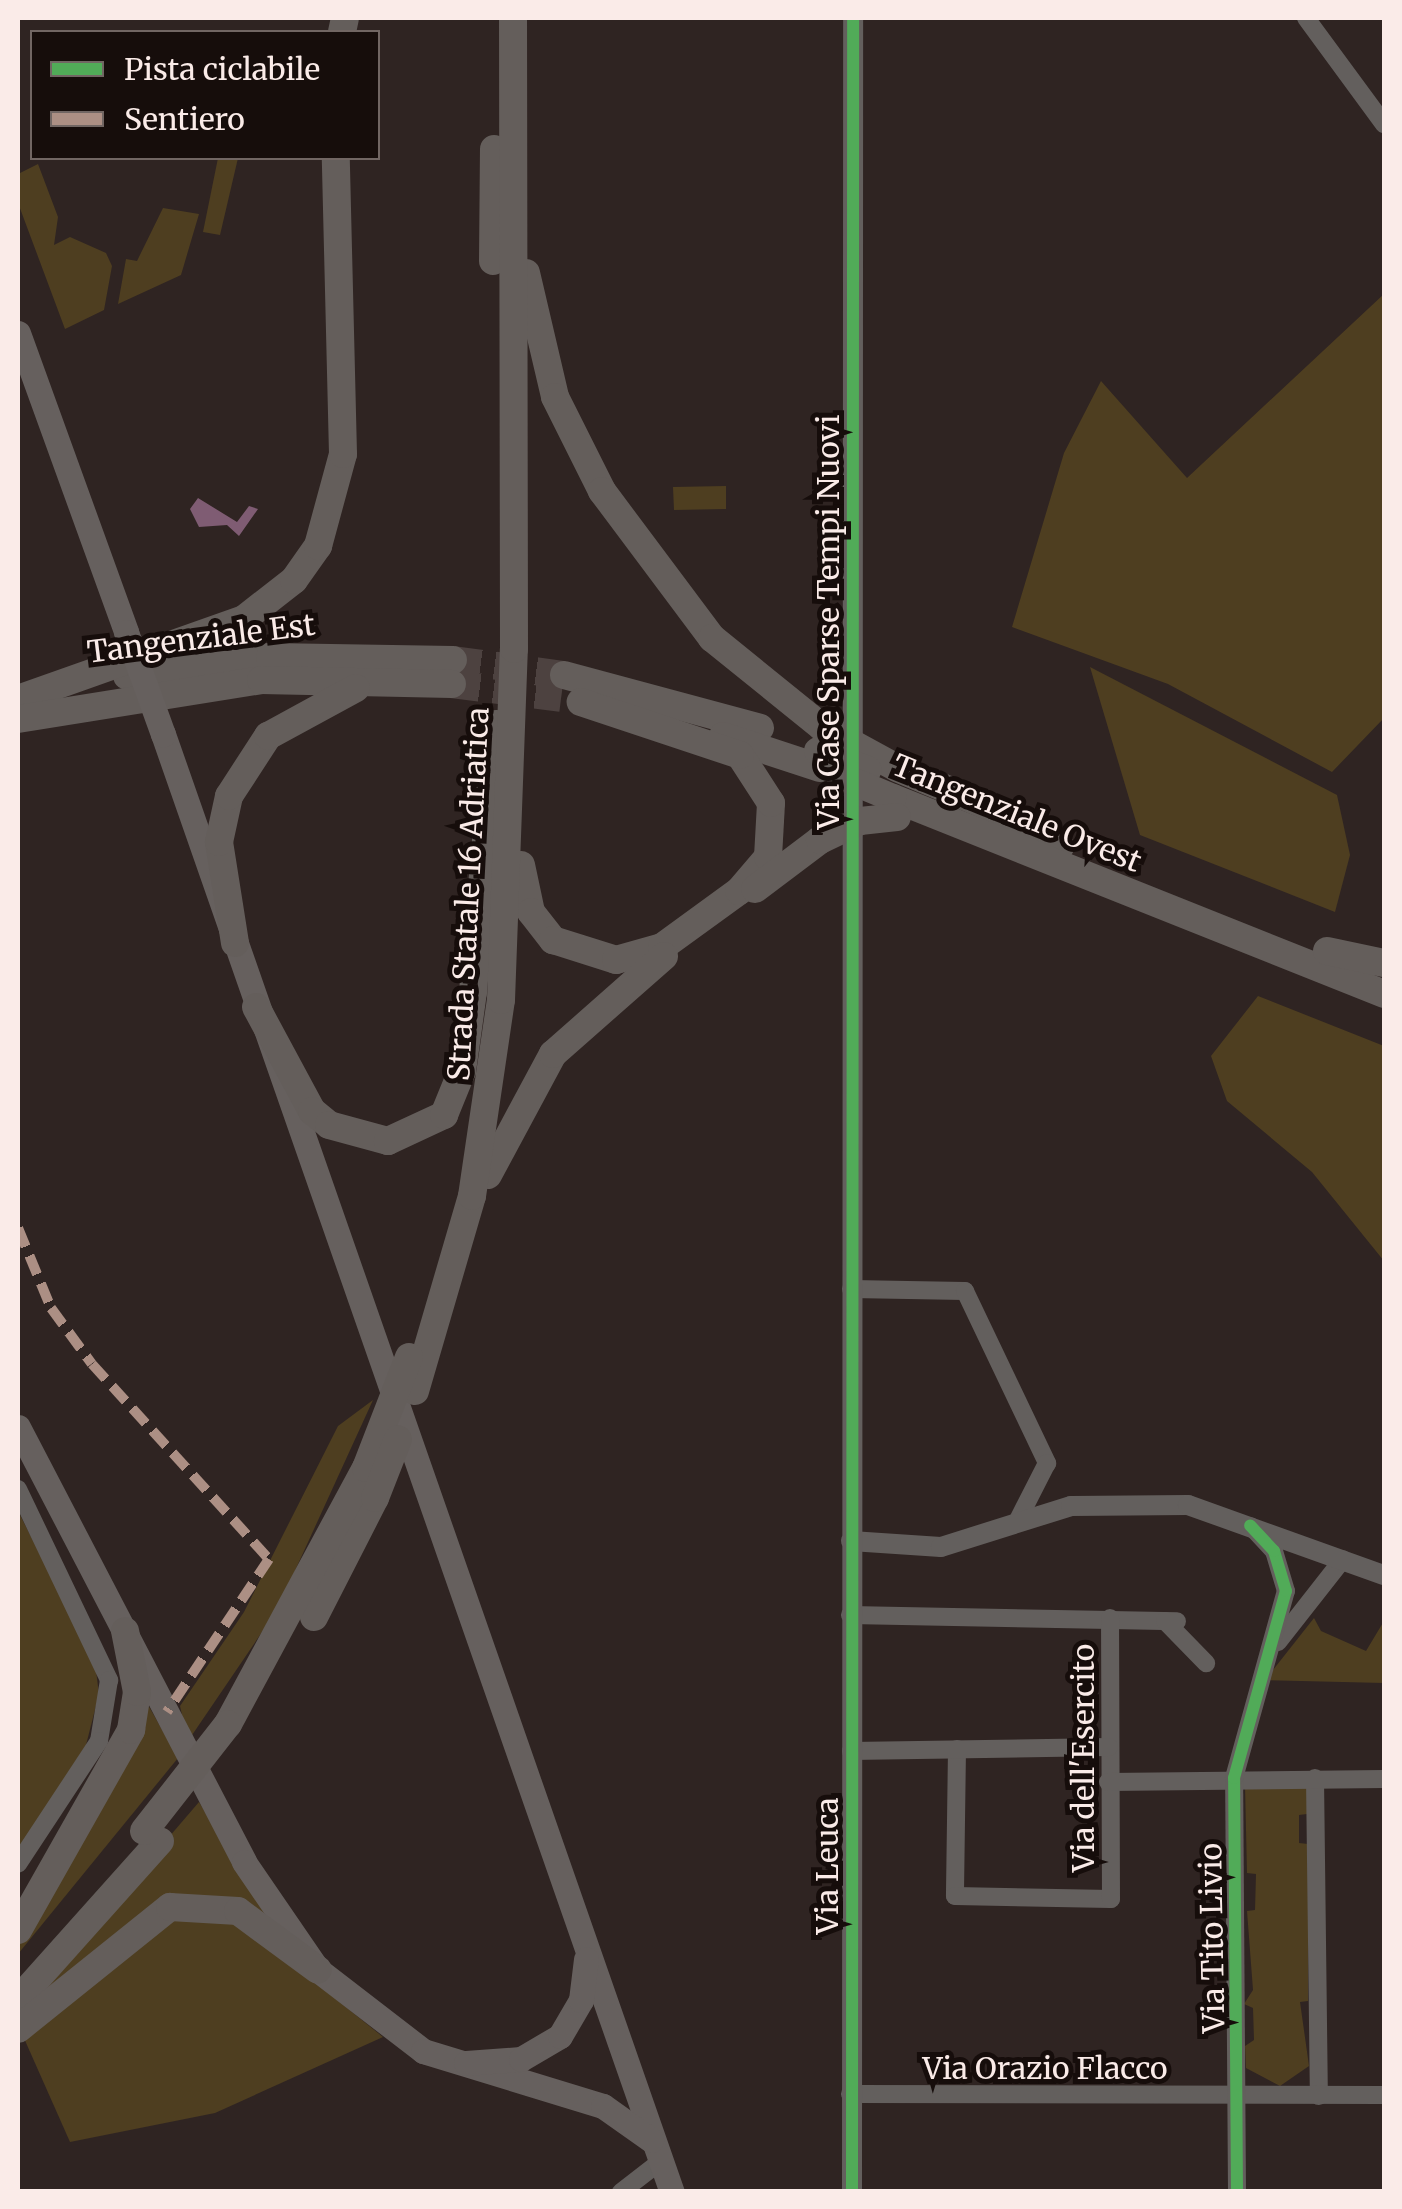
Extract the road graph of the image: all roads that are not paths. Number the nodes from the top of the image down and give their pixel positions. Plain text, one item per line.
1 (496, 18) edge
2 (513, 18) edge
3 (853, 18) edge
4 (1306, 18) edge
5 (513, 58) junction
6 (1384, 124) edge
7 (336, 160) edge
8 (18, 333) edge
9 (514, 648) junction
10 (453, 672) junction
11 (18, 700) edge
12 (18, 719) edge
13 (496, 724) junction
14 (820, 749) junction
15 (895, 791) junction
16 (236, 943) junction
17 (1327, 951) junction
18 (1384, 963) edge
19 (1384, 973) edge
20 (1384, 994) edge
21 (256, 1007) junction
22 (851, 1289) junction
23 (418, 1359) junction
24 (18, 1427) edge
25 (18, 1490) edge
26 (1019, 1518) junction
27 (1250, 1525) junction
28 (851, 1541) junction
29 (1343, 1558) junction
30 (1384, 1575) edge
31 (850, 1615) junction
32 (1110, 1618) junction
33 (125, 1631) junction
34 (1278, 1642) junction
35 (1206, 1663) dead end
36 (234, 1731) junction
37 (1109, 1747) junction
38 (956, 1749) junction
39 (851, 1751) junction
40 (1234, 1778) junction
41 (1315, 1778) junction
42 (1384, 1779) edge
43 (1108, 1782) junction
44 (152, 1836) junction
45 (18, 1864) edge
46 (18, 1930) edge
47 (585, 1943) junction
48 (318, 1970) junction
49 (18, 1974) edge
50 (18, 2000) edge
51 (18, 2029) edge
52 (423, 2051) junction
53 (850, 2094) junction
54 (1319, 2096) junction
55 (1384, 2096) edge
56 (1240, 2098) junction
57 (658, 2153) junction
58 (622, 2192) edge
59 (672, 2192) edge
60 (852, 2192) edge
61 (1237, 2192) edge

1 - 13 highway, Strada Statale 16 Adriatica
2 - 5 highway, Strada Statale 16 Adriatica
3 - 22 street, Via Case Sparse Tempi Nuovi
4 - 6 street
5 - 9 highway, Strada Statale 16 Adriatica
5 - 14 highway
7 - 11 highway
8 - 16 main road, bridge
9 - 14 highway, Tangenziale Ovest
9 - 23 highway, Strada Statale 16 Adriatica
10 - 11 highway, Tangenziale Est
10 - 12 highway, Tangenziale Est
10 - 16 highway
13 - 21 highway
13 - 23 highway, Strada Statale 16 Adriatica
14 - 15 highway, Tangenziale Ovest, bridge
14 - 15 highway, bridge
15 - 17 highway, Tangenziale Ovest
15 - 20 highway, Tangenziale Ovest
15 - 23 highway, bridge
16 - 21 main road
17 - 18 highway
17 - 19 highway, Tangenziale Ovest
21 - 47 main road
22 - 26 street
22 - 28 street, Via Leuca
23 - 36 highway, Strada Statale 16 Adriatica, bridge
23 - 36 highway, Strada Statale 16 Adriatica, bridge
24 - 33 main road
25 - 45 street
26 - 27 street
26 - 28 street
27 - 29 street
27 - 34 street
28 - 31 street, Via Leuca
29 - 30 street
29 - 34 street
31 - 32 street
31 - 39 street, Via Leuca
32 - 35 street
32 - 37 street, Via dell'Esercito
33 - 46 highway
33 - 48 main road
34 - 40 street, Via Tito Livio
36 - 44 highway, Strada Statale 16 Adriatica
37 - 38 street
37 - 43 street, Via dell'Esercito
38 - 39 street
38 - 43 street, Via dell'Esercito
39 - 53 street, Via Leuca
40 - 41 street
40 - 43 street
40 - 56 street, Via Tito Livio
41 - 42 street
41 - 54 street
44 - 49 highway, Strada Statale 16 Adriatica
44 - 50 highway, Strada Statale 16 Adriatica
47 - 52 main road
47 - 57 main road
48 - 51 highway
48 - 52 main road
52 - 57 main road
53 - 56 street, Via Orazio Flacco
53 - 60 street, Via Leuca
54 - 55 street, Via Orazio Flacco
54 - 56 street, Via Orazio Flacco
56 - 61 street, Via Tito Livio
57 - 58 street
57 - 59 main road

